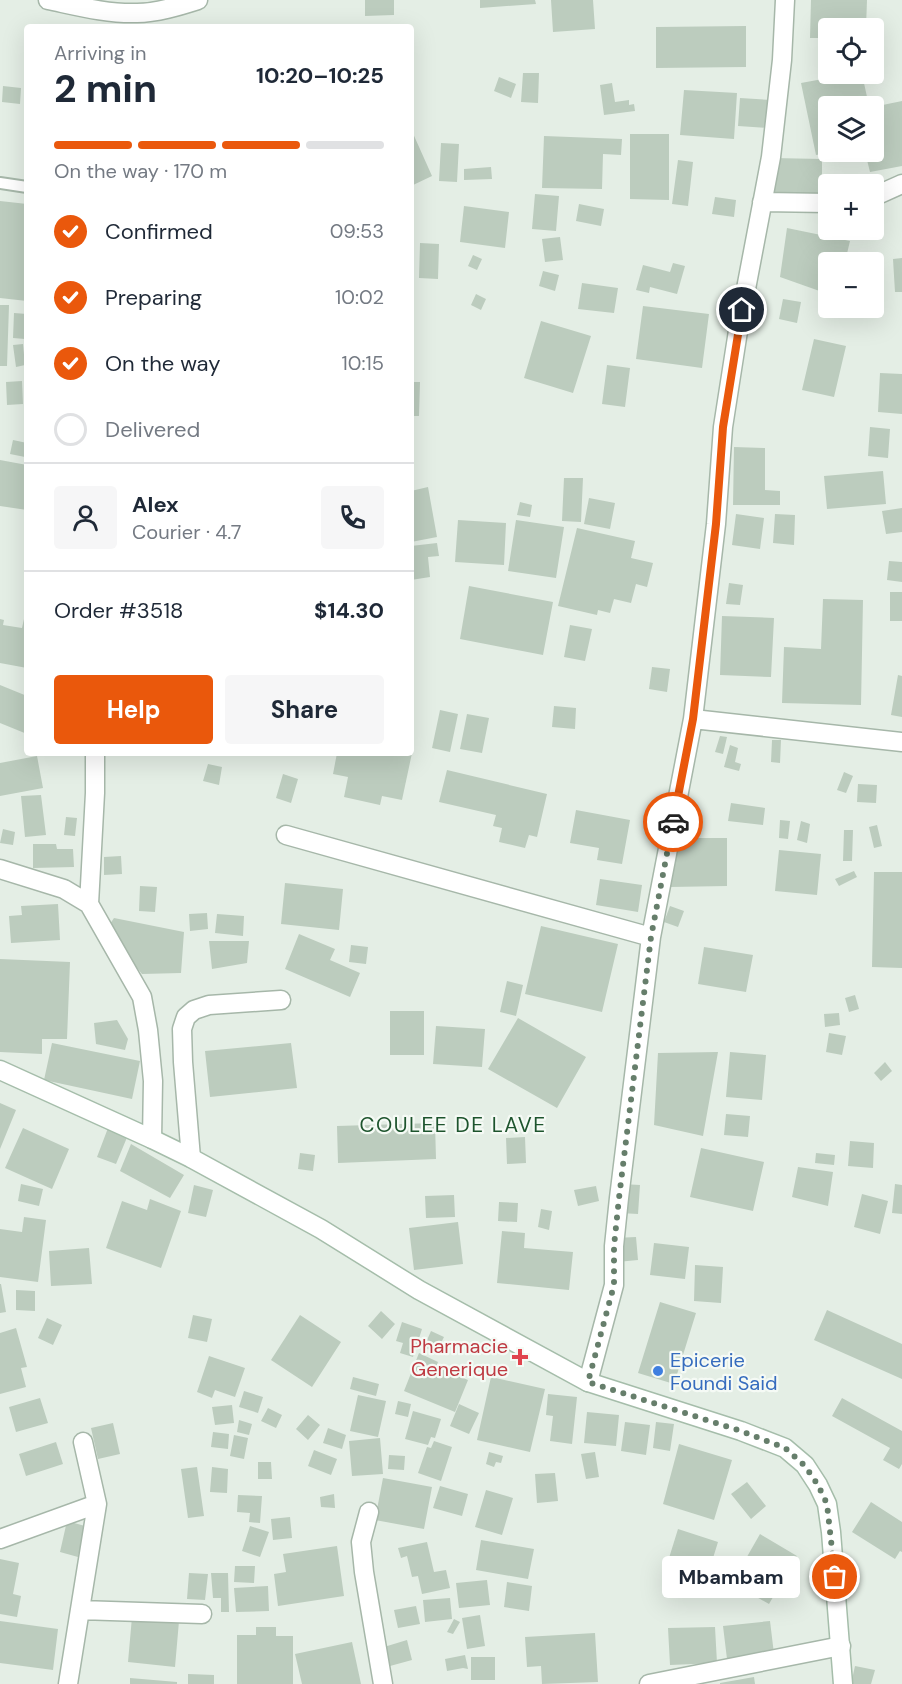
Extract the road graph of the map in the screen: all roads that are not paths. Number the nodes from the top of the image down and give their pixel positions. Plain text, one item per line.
1 (48, 0) edge
2 (198, 0) edge
3 (785, 0) edge
4 (0, 183) edge
5 (902, 184) edge
6 (24, 187) edge
7 (884, 192) edge
8 (762, 202) junction
9 (818, 203) edge
10 (693, 719) junction
11 (902, 742) edge
12 (95, 756) edge
13 (286, 835) dead end
14 (0, 869) edge
15 (89, 904) junction
16 (651, 937) junction
17 (280, 1000) dead end
18 (0, 1070) edge
19 (152, 1138) junction
20 (191, 1158) junction
21 (588, 1382) junction
22 (83, 1442) dead end
23 (97, 1504) junction
24 (369, 1512) dead end
25 (0, 1539) edge
26 (80, 1610) junction
27 (202, 1614) dead end
28 (841, 1646) junction
29 (68, 1684) edge
30 (383, 1684) edge
31 (650, 1684) edge
32 (843, 1684) edge

1 - 2 street
3 - 8 street
4 - 6 lane
5 - 7 street
8 - 9 street
8 - 10 street
10 - 11 street
10 - 16 street
12 - 15 street
13 - 16 street
14 - 15 street
15 - 19 street
16 - 21 street
17 - 20 street
18 - 19 street
19 - 20 street
20 - 21 street
21 - 28 street
22 - 23 street
23 - 25 street
23 - 26 street
24 - 30 street
26 - 27 street
26 - 29 street
28 - 31 street
28 - 32 street

